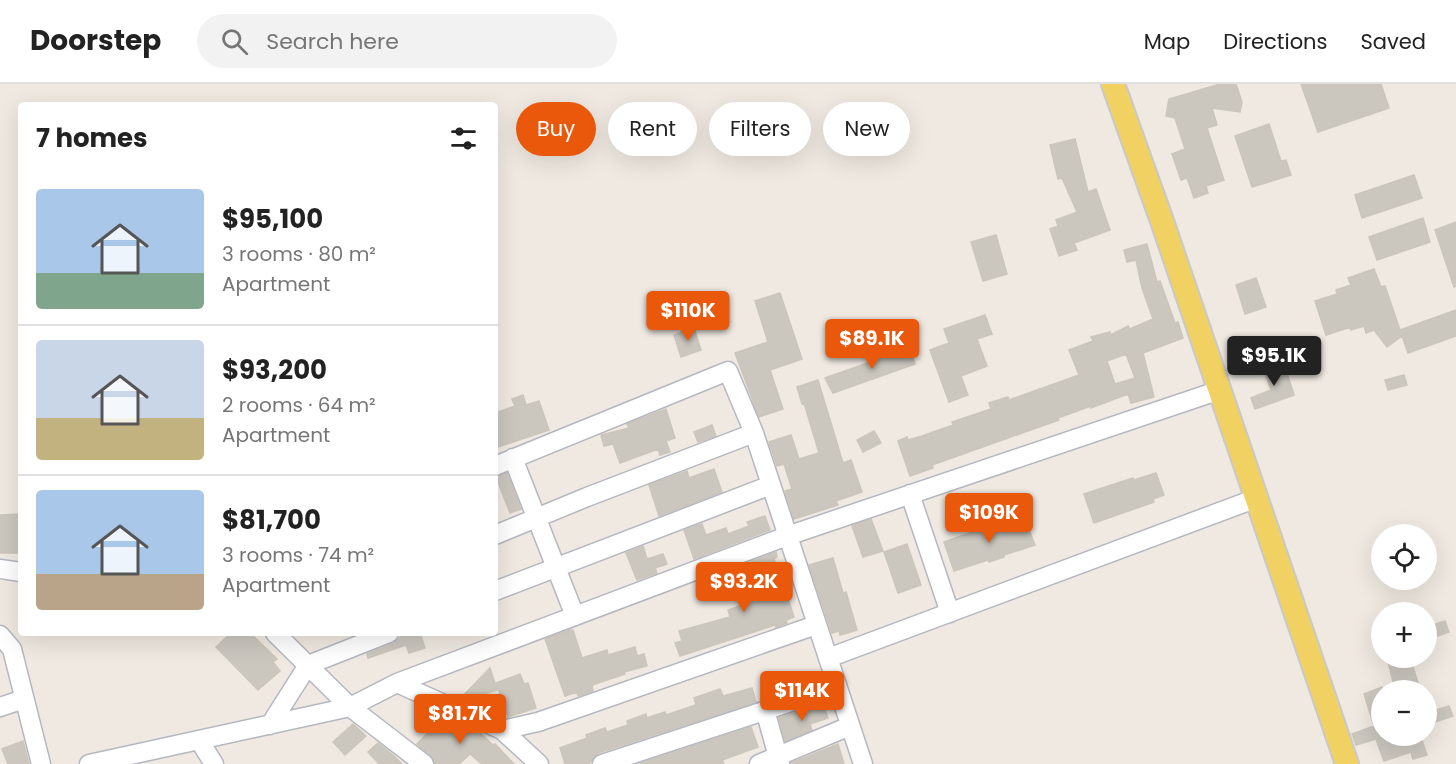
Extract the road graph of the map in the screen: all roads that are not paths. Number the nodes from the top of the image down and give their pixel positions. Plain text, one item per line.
1 (1113, 84) edge
2 (1220, 390) junction
3 (754, 433) junction
4 (513, 458) junction
5 (498, 465) edge
6 (771, 485) junction
7 (910, 494) junction
8 (1257, 498) junction
9 (536, 518) junction
10 (498, 534) edge
11 (787, 536) junction
12 (555, 567) junction
13 (0, 569) edge
14 (18, 572) edge
15 (498, 590) edge
16 (950, 613) junction
17 (575, 616) junction
18 (816, 625) junction
19 (0, 635) edge
20 (278, 636) edge
21 (381, 636) edge
22 (828, 658) junction
23 (308, 665) junction
24 (397, 683) junction
25 (837, 687) junction
26 (24, 699) junction
27 (0, 707) edge
28 (350, 707) junction
29 (765, 710) junction
30 (270, 725) junction
31 (850, 726) junction
32 (502, 730) junction
33 (199, 740) junction
34 (166, 755) edge
35 (779, 761) edge
36 (416, 762) edge
37 (41, 764) edge
38 (89, 764) edge
39 (214, 764) edge
40 (538, 764) edge
41 (602, 764) edge
42 (759, 764) edge
43 (863, 764) edge
44 (1347, 764) edge

1 - 2 main road
2 - 7 street
2 - 8 main road
3 - 4 street
3 - 6 street
3 - 9 street
4 - 5 street
4 - 9 street
6 - 11 street
6 - 12 street
7 - 11 street
7 - 16 street
8 - 16 street
8 - 44 main road
9 - 10 street
9 - 12 street
11 - 17 street
11 - 18 street
12 - 15 street
12 - 17 street
13 - 14 street
16 - 22 street
17 - 24 street
18 - 22 street
18 - 32 street
19 - 26 street
20 - 23 street
21 - 23 street
22 - 25 street
23 - 28 street
23 - 30 street
24 - 28 street
24 - 32 street
25 - 29 street
25 - 31 street
26 - 27 street
26 - 37 street
28 - 30 street
28 - 36 street
29 - 35 street
29 - 41 street
30 - 33 street
31 - 35 street
31 - 43 street
32 - 40 street
33 - 34 street
33 - 39 street
34 - 38 street
35 - 42 street

